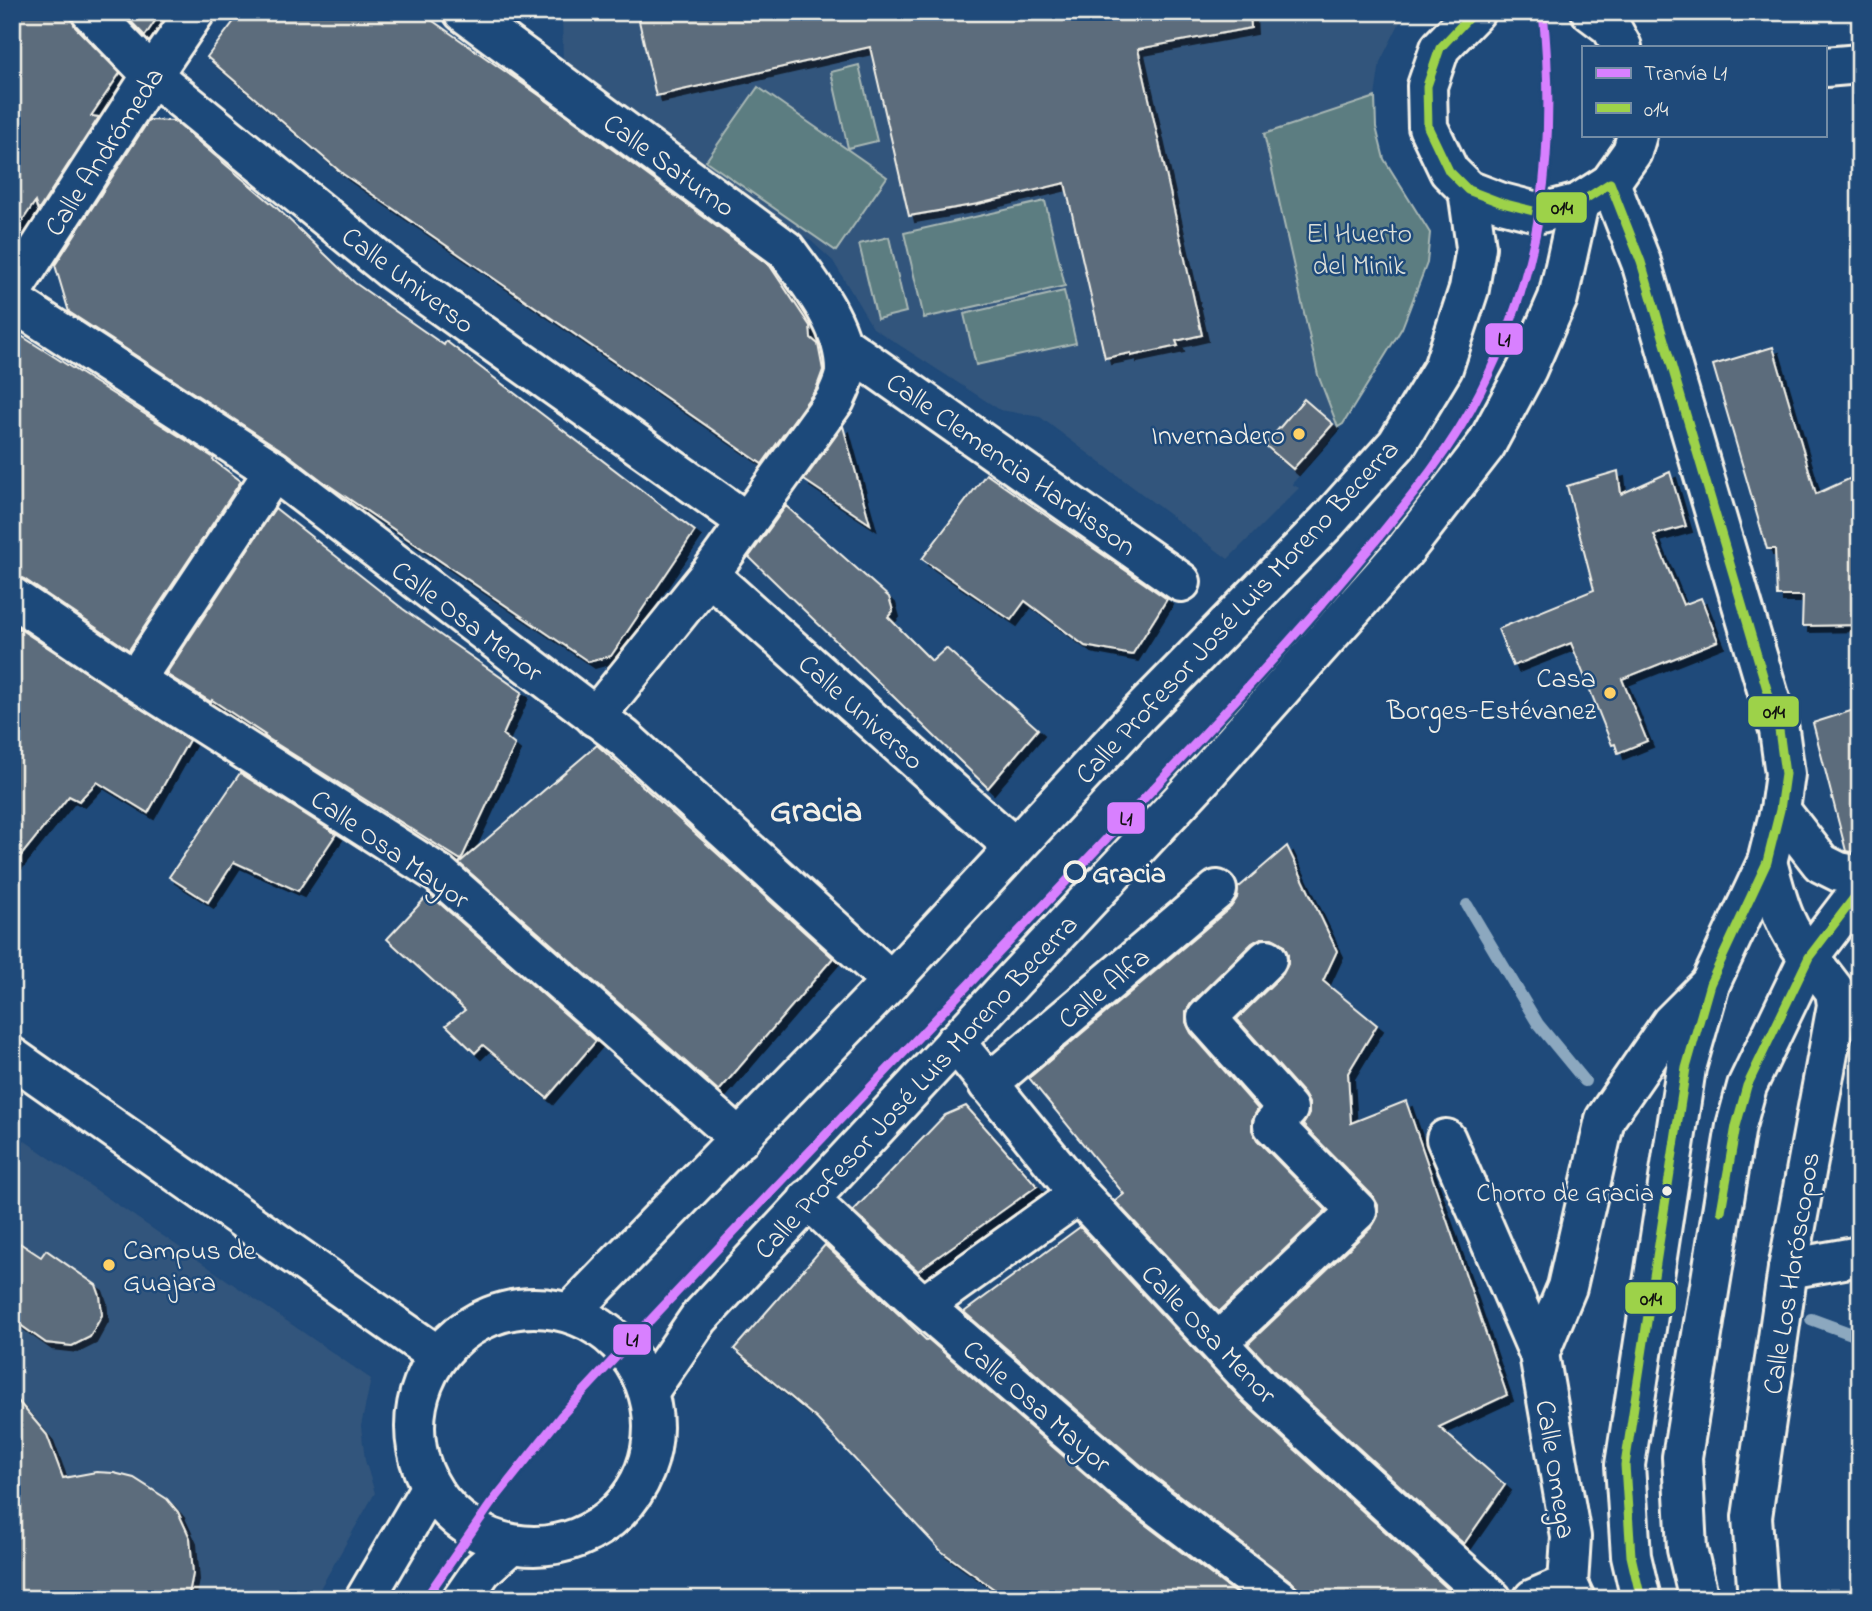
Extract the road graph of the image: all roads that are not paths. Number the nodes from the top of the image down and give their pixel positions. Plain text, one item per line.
1 (90, 12) edge
2 (195, 12) edge
3 (1475, 12) edge
4 (1591, 12) edge
5 (479, 16) edge
6 (1621, 46) edge
7 (1860, 64) edge
8 (1826, 67) edge
9 (152, 75) junction
10 (1637, 136) edge
11 (1468, 190) junction
12 (1594, 193) junction
13 (12, 291) edge
14 (12, 301) edge
15 (843, 345) junction
16 (274, 471) junction
17 (747, 522) junction
18 (709, 575) junction
19 (1181, 582) dead end
20 (12, 597) edge
21 (135, 680) junction
22 (595, 716) junction
23 (1780, 810) junction
24 (1014, 847) junction
25 (1767, 862) junction
26 (1860, 876) edge
27 (1217, 890) dead end
28 (1860, 890) edge
29 (1809, 957) junction
30 (1267, 959) dead end
31 (891, 981) junction
32 (1847, 983) edge
33 (1710, 984) junction
34 (955, 1042) junction
35 (12, 1058) edge
36 (988, 1084) junction
37 (740, 1139) junction
38 (1446, 1139) dead end
39 (1079, 1194) junction
40 (808, 1199) junction
41 (1860, 1256) edge
42 (1788, 1269) junction
43 (922, 1306) junction
44 (571, 1312) junction
45 (1230, 1331) dead end
46 (1539, 1353) junction
47 (437, 1356) junction
48 (649, 1391) junction
49 (430, 1488) junction
50 (510, 1545) junction
51 (1559, 1594) edge
52 (365, 1599) edge
53 (462, 1599) edge
54 (1279, 1599) edge
55 (1492, 1599) edge
56 (1641, 1599) edge
57 (1699, 1599) edge
58 (1758, 1599) edge

1 - 9 street, Calle Universo
2 - 9 street, Calle Andrómeda
3 - 11 street
4 - 6 street
5 - 15 street, Calle Saturno
7 - 8 street
9 - 13 street, Calle Andrómeda
9 - 17 street, Calle Universo
10 - 12 street
11 - 12 street
11 - 24 street, Calle Profesor José Luis Moreno Becerra
12 - 23 street
12 - 34 street, Calle Profesor José Luis Moreno Becerra
14 - 16 street, Calle Osa Menor
15 - 17 street
15 - 19 street, Calle Clemencia Hardisson
16 - 21 street
16 - 22 street, Calle Osa Menor
17 - 18 street
18 - 22 street
18 - 24 street, Calle Universo
20 - 21 street, Calle Osa Mayor
21 - 37 street, Calle Osa Mayor
22 - 31 street, Calle Osa Menor
23 - 25 street
23 - 26 street
24 - 31 street, Calle Profesor José Luis Moreno Becerra
25 - 29 street, Calle Los Horóscopos
25 - 33 street
27 - 36 street, Calle Alfa
28 - 29 street
29 - 32 street, Calle Los Horóscopos
29 - 57 street
30 - 45 street
31 - 37 street, Calle Profesor José Luis Moreno Becerra
32 - 42 street, Calle Los Horóscopos
33 - 46 street
33 - 56 street
34 - 36 street, Calle Osa Menor
34 - 40 street, Calle Profesor José Luis Moreno Becerra
35 - 47 street
36 - 39 street, Calle Osa Menor
37 - 44 street, Calle Profesor José Luis Moreno Becerra
38 - 46 street, Calle Omega
39 - 43 street
39 - 55 street, Calle Osa Menor
40 - 43 street, Calle Osa Mayor
40 - 48 street, Calle Profesor José Luis Moreno Becerra
41 - 42 street
42 - 58 street, Calle Los Horóscopos
43 - 54 street, Calle Osa Mayor
44 - 47 street
44 - 48 street
46 - 51 street, Calle Omega
47 - 49 street
48 - 50 street
49 - 50 street
49 - 52 street
50 - 53 street

